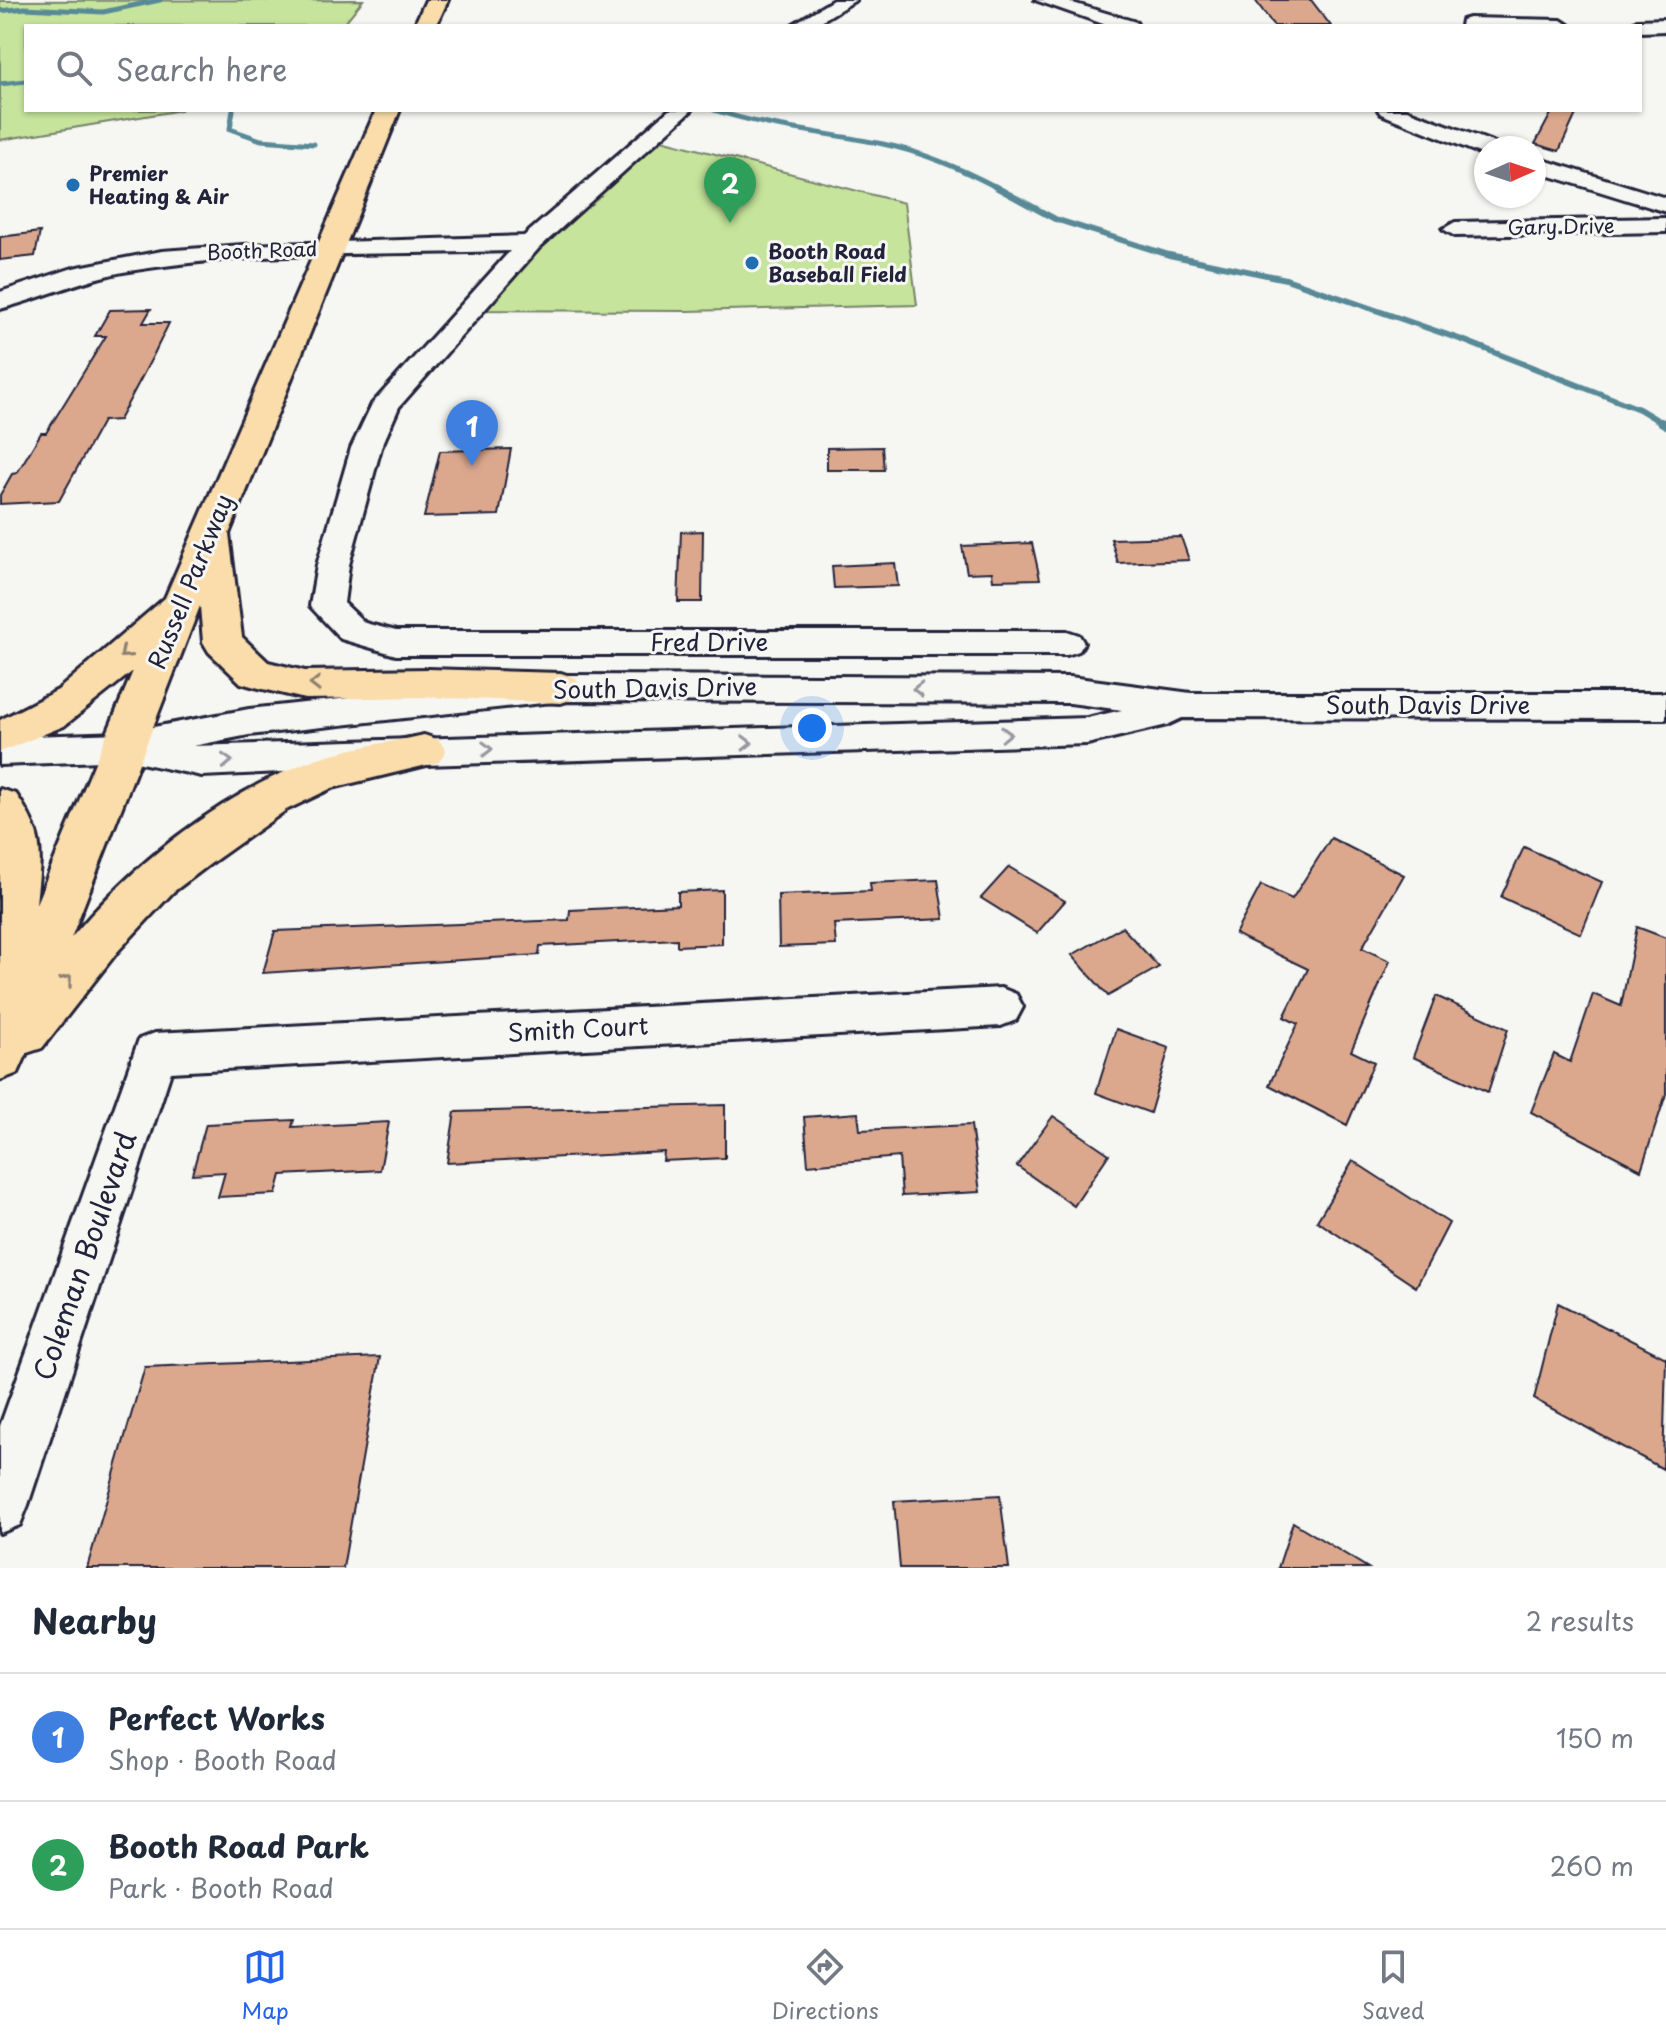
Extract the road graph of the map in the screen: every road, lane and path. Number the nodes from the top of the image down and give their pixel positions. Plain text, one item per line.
1 (437, 0) edge
2 (847, 0) edge
3 (1044, 0) edge
4 (1453, 8) dead end
5 (426, 24) edge
6 (803, 24) edge
7 (1122, 24) edge
8 (1469, 24) edge
9 (1666, 25) edge
10 (1642, 26) edge
11 (387, 112) edge
12 (680, 112) edge
13 (1393, 112) edge
14 (1474, 143) edge
15 (1546, 168) edge
16 (1666, 205) edge
17 (1666, 225) edge
18 (1455, 229) dead end
19 (530, 243) junction
20 (327, 249) junction
21 (0, 301) edge
22 (213, 529) junction
23 (184, 601) junction
24 (1067, 643) dead end
25 (561, 688) junction
26 (1191, 706) junction
27 (1665, 708) edge
28 (0, 736) edge
29 (122, 747) junction
30 (0, 751) edge
31 (424, 751) junction
32 (0, 806) edge
33 (1001, 1007) dead end
34 (0, 1028) edge
35 (155, 1053) joint
36 (0, 1059) edge
37 (0, 1505) edge

1 - 5 main road
2 - 6 street
3 - 7 street
4 - 8 street
9 - 10 street
11 - 20 main road, Russell Parkway
12 - 19 street
13 - 14 street
15 - 16 street
17 - 18 street, Gary Drive
19 - 20 street, Booth Road
19 - 24 street, Fred Drive
20 - 21 street, Booth Road
20 - 22 main road, Russell Parkway
22 - 23 main road, Russell Parkway
25 -> 22 main road
23 -> 28 main road
23 - 29 main road, Russell Parkway
26 -> 25 street, South Davis Drive
25 - 29 street, South Davis Drive
26 - 27 street, South Davis Drive
31 -> 26 street, South Davis Drive
29 - 30 street, South Davis Drive
29 -> 31 street, South Davis Drive
29 - 36 main road, Russell Parkway
36 -> 31 main road
32 - 34 main road
33 - 35 street, Smith Court
35 - 37 street, Coleman Boulevard

